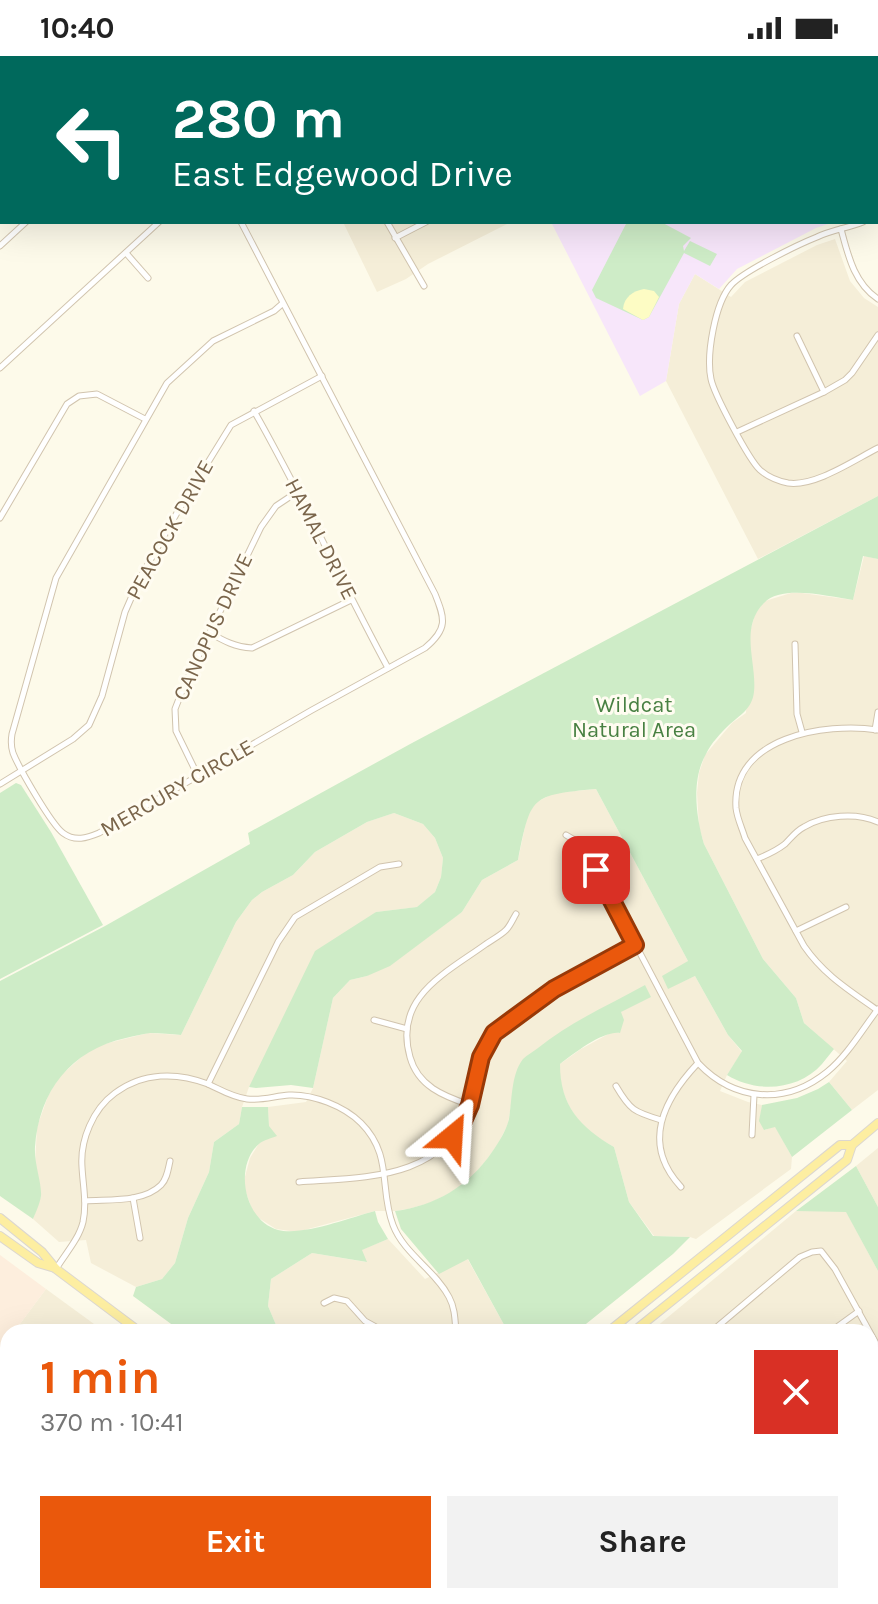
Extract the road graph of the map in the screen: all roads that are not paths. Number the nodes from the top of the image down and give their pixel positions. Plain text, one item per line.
1 (24, 224) edge
2 (157, 224) edge
3 (242, 224) edge
4 (388, 224) edge
5 (422, 224) edge
6 (857, 224) edge
7 (841, 229) junction
8 (395, 238) junction
9 (0, 246) edge
10 (126, 253) junction
11 (148, 278) dead end
12 (424, 286) dead end
13 (878, 299) edge
14 (282, 304) junction
15 (878, 335) edge
16 (797, 336) dead end
17 (0, 368) edge
18 (322, 376) junction
19 (824, 392) junction
20 (254, 411) junction
21 (145, 419) junction
22 (737, 432) junction
23 (878, 448) edge
24 (297, 492) junction
25 (1, 514) edge
26 (351, 600) junction
27 (210, 633) junction
28 (795, 644) dead end
29 (388, 668) junction
30 (878, 712) edge
31 (877, 730) edge
32 (802, 732) junction
33 (23, 771) junction
34 (198, 776) junction
35 (0, 784) edge
36 (878, 822) edge
37 (566, 835) dead end
38 (757, 859) junction
39 (399, 864) dead end
40 (846, 907) dead end
41 (516, 914) dead end
42 (796, 931) junction
43 (635, 945) junction
44 (878, 1010) edge
45 (374, 1020) dead end
46 (407, 1029) junction
47 (698, 1063) junction
48 (208, 1084) junction
49 (616, 1086) dead end
50 (754, 1095) junction
51 (470, 1105) junction
52 (661, 1120) junction
53 (878, 1123) edge
54 (752, 1135) dead end
55 (852, 1145) junction
56 (170, 1161) dead end
57 (385, 1175) junction
58 (299, 1182) dead end
59 (681, 1187) dead end
60 (133, 1198) junction
61 (85, 1201) junction
62 (0, 1218) edge
63 (0, 1236) edge
64 (140, 1238) dead end
65 (56, 1269) junction
66 (324, 1303) dead end
67 (859, 1311) junction
68 (129, 1324) edge
69 (370, 1324) edge
70 (456, 1324) edge
71 (618, 1324) edge
72 (643, 1324) edge
73 (720, 1324) edge
74 (841, 1324) edge
75 (866, 1324) edge

1 - 9 street
2 - 10 street
3 - 14 street
4 - 8 street
5 - 8 street
6 - 7 street
7 - 13 street
7 - 22 street
8 - 12 street
10 - 11 street
10 - 17 street
14 - 18 street, MERCURY CIRCLE
14 - 21 street, MERCURY CIRCLE
15 - 19 street
16 - 19 street
18 - 20 street, PEACOCK DRIVE
18 - 29 street, MERCURY CIRCLE
19 - 22 street
20 - 24 street, HAMAL DRIVE
20 - 33 street, PEACOCK DRIVE
21 - 25 street
21 - 33 street, MERCURY CIRCLE
22 - 23 street
24 - 26 street, HAMAL DRIVE
24 - 27 street, CANOPUS DRIVE
26 - 27 street
26 - 29 street, HAMAL DRIVE
27 - 34 street, CANOPUS DRIVE
28 - 32 street
29 - 34 street, MERCURY CIRCLE
30 - 31 street
31 - 32 street
32 - 38 street
33 - 34 street, MERCURY CIRCLE
33 - 35 street, PEACOCK DRIVE
36 - 38 street
37 - 43 street
38 - 42 street
39 - 48 street
40 - 42 street
41 - 46 street
42 - 44 street
43 - 47 street
43 - 51 street
44 - 50 street
45 - 46 street
46 - 51 street
47 - 50 street
47 - 52 street
48 - 57 street
48 - 61 street
49 - 52 street
50 - 54 street
51 - 57 street
52 - 59 street
53 - 55 main road
55 - 71 main road
55 - 72 main road
56 - 60 street
57 - 58 street
57 - 70 street
60 - 61 street
60 - 64 street
61 - 65 street
62 - 65 main road
63 - 65 main road
65 - 68 main road
66 - 69 street
67 - 73 street
67 - 74 street
67 - 75 street

